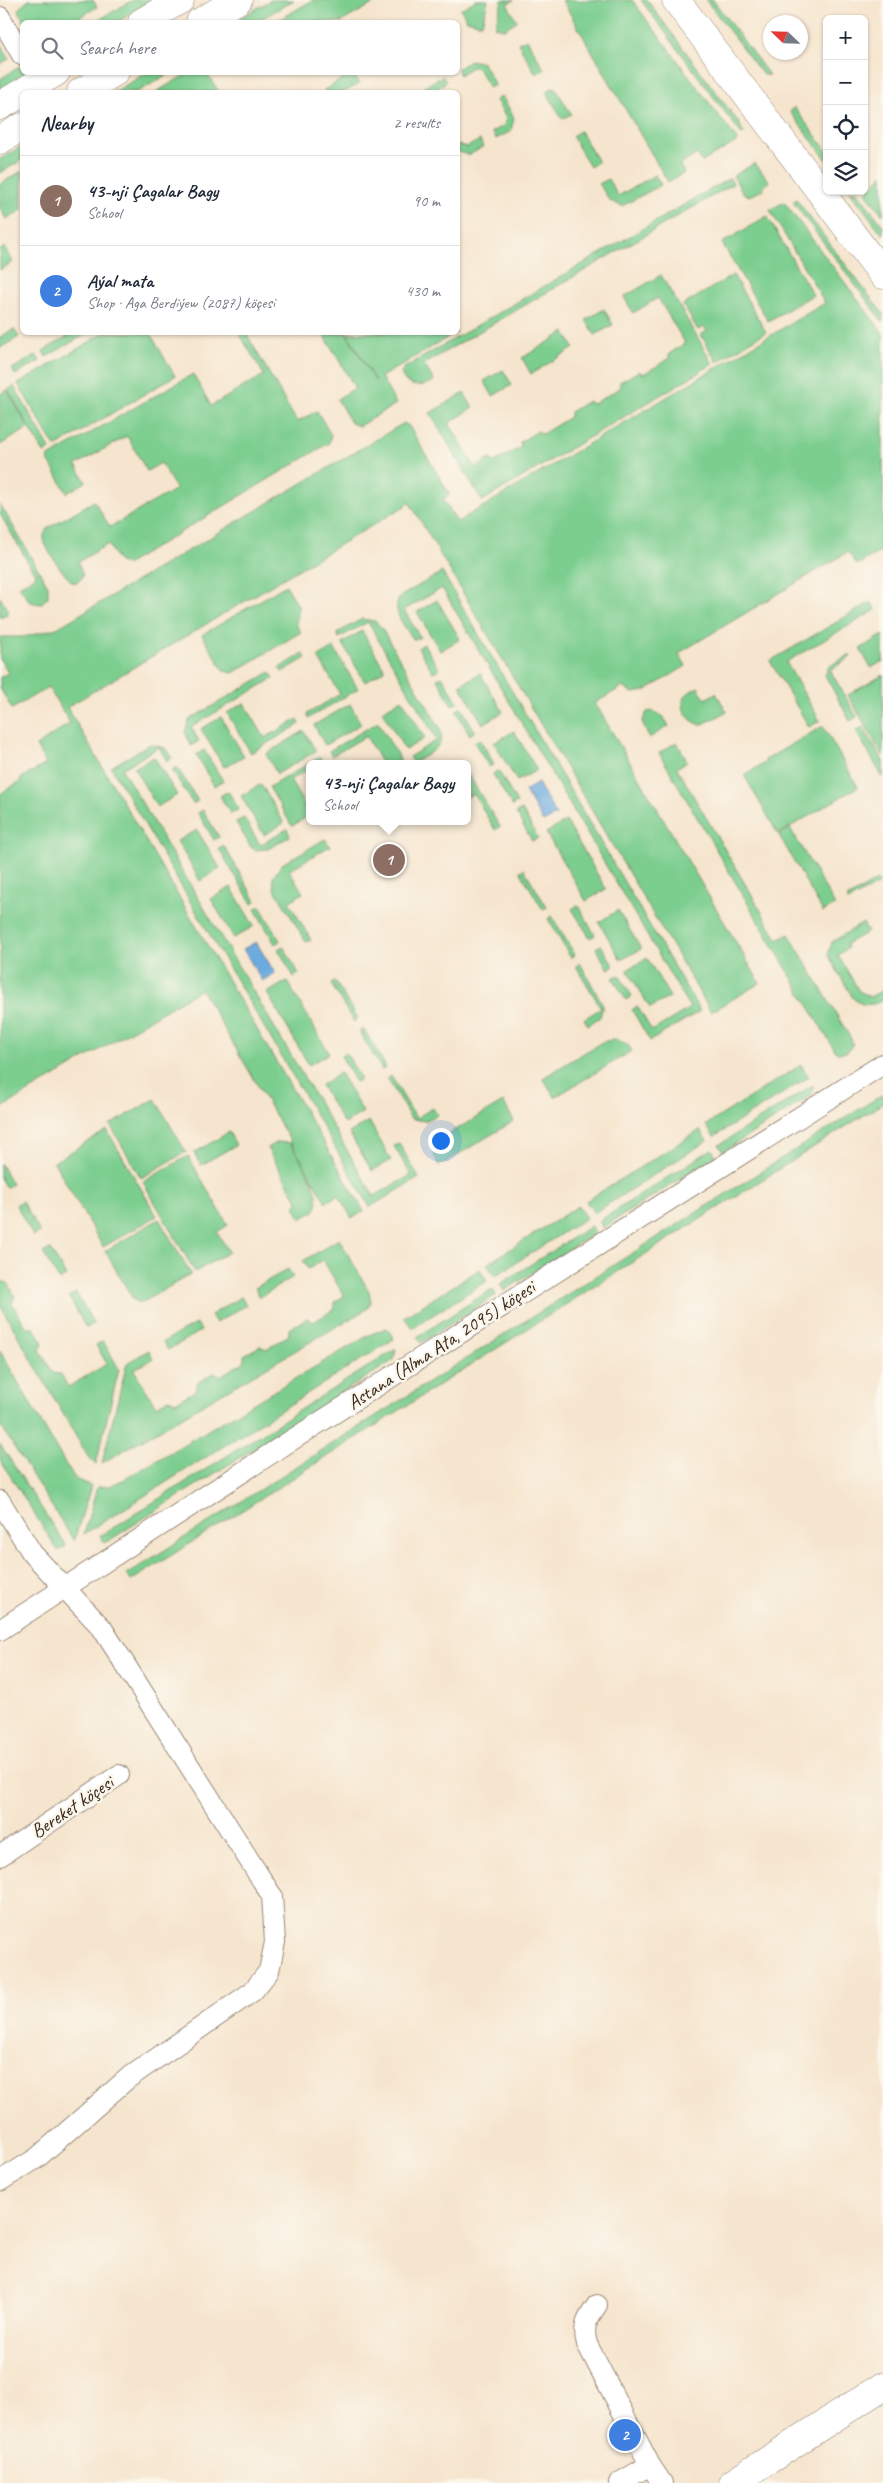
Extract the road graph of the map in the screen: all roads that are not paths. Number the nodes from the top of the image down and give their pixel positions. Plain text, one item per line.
1 (180, 0) edge
2 (238, 0) edge
3 (676, 0) edge
4 (0, 17) edge
5 (145, 20) edge
6 (203, 20) edge
7 (20, 52) edge
8 (51, 75) edge
9 (110, 75) edge
10 (26, 90) edge
11 (84, 90) edge
12 (20, 94) edge
13 (0, 106) edge
14 (20, 128) edge
15 (0, 140) edge
16 (883, 275) edge
17 (883, 1064) edge
18 (0, 1502) edge
19 (66, 1588) junction
20 (0, 1630) edge
21 (120, 1775) dead end
22 (0, 1856) edge
23 (0, 2181) edge
24 (597, 2305) dead end
25 (883, 2386) edge
26 (650, 2465) junction
27 (619, 2483) edge
28 (662, 2483) edge
29 (733, 2483) edge

1 - 5 street
2 - 6 street
3 - 16 street
4 - 7 street
8 - 10 street
9 - 11 street
12 - 13 street
14 - 15 street
17 - 19 street, Astana (Alma Ata, 2095) köçesi
18 - 19 street
19 - 20 street, Astana (Alma Ata, 2095) köçesi
19 - 23 street
21 - 22 street, Bereket köçesi
24 - 26 street
25 - 29 street
26 - 27 street
26 - 28 street

